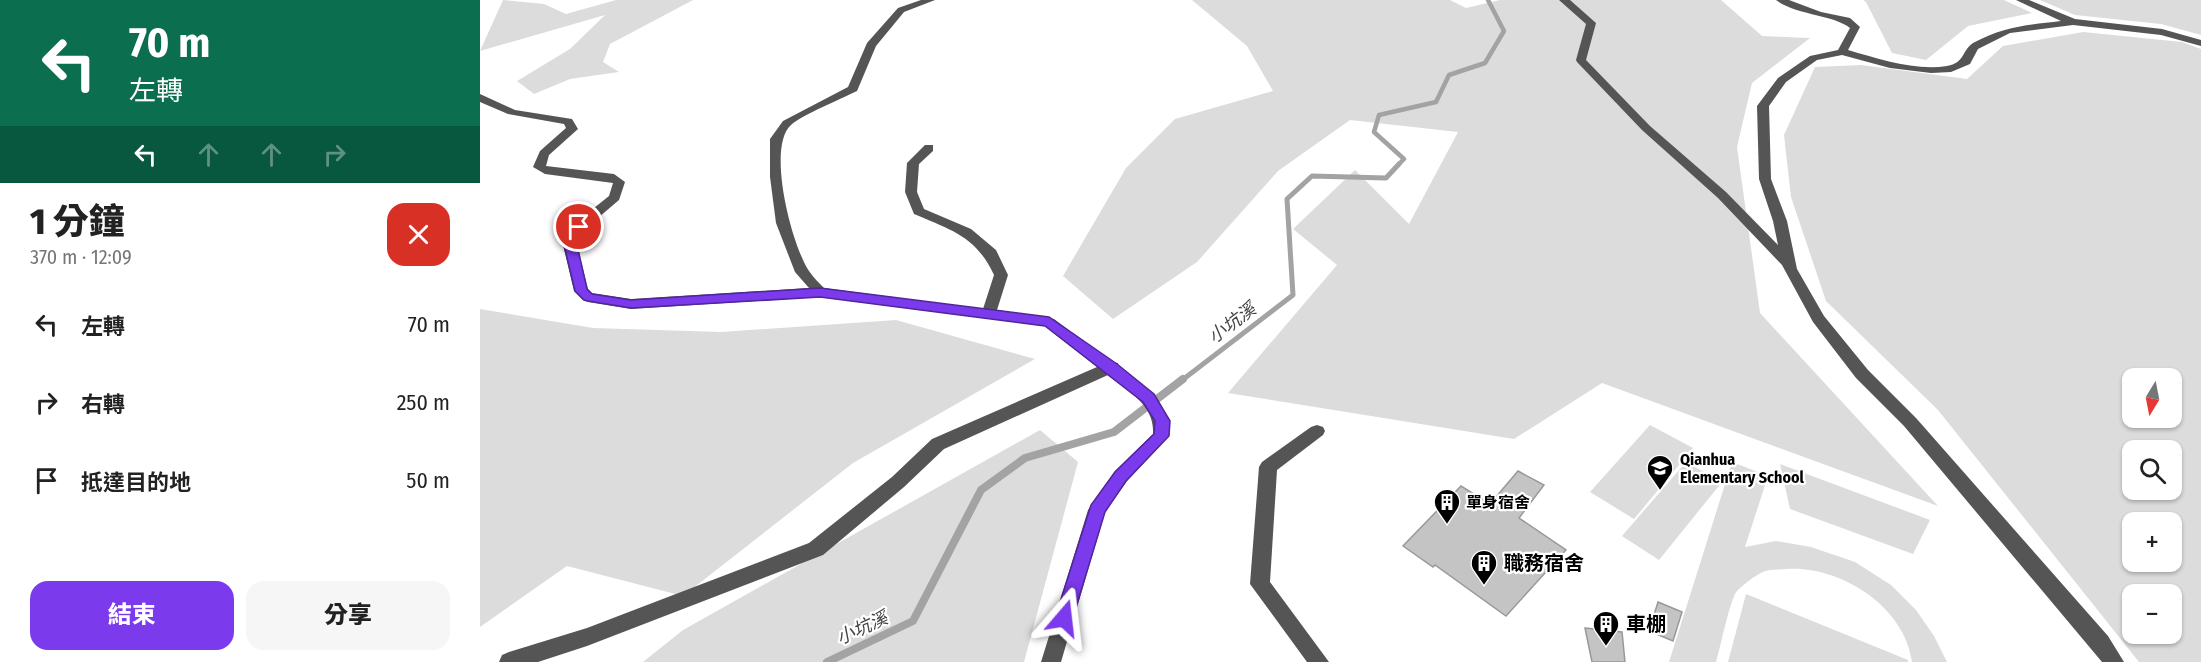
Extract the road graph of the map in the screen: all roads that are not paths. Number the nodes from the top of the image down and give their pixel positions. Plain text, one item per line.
1 (930, 0) edge
2 (1564, 0) edge
3 (1780, 0) edge
4 (2021, 0) edge
5 (2073, 22) junction
6 (2201, 43) edge
7 (1842, 52) junction
8 (480, 97) edge
9 (929, 148) dead end
10 (1789, 264) junction
11 (820, 292) junction
12 (989, 313) junction
13 (1112, 367) junction
14 (1317, 431) dead end
15 (509, 662) edge
16 (1051, 662) edge
17 (1319, 662) edge
18 (2114, 662) edge

1 - 11 street
2 - 10 street
3 - 7 street
4 - 5 street
5 - 6 street
5 - 7 street
7 - 10 street
8 - 11 street
9 - 12 street
10 - 18 street
11 - 12 street
12 - 13 street
13 - 15 street
13 - 16 street
14 - 17 street

